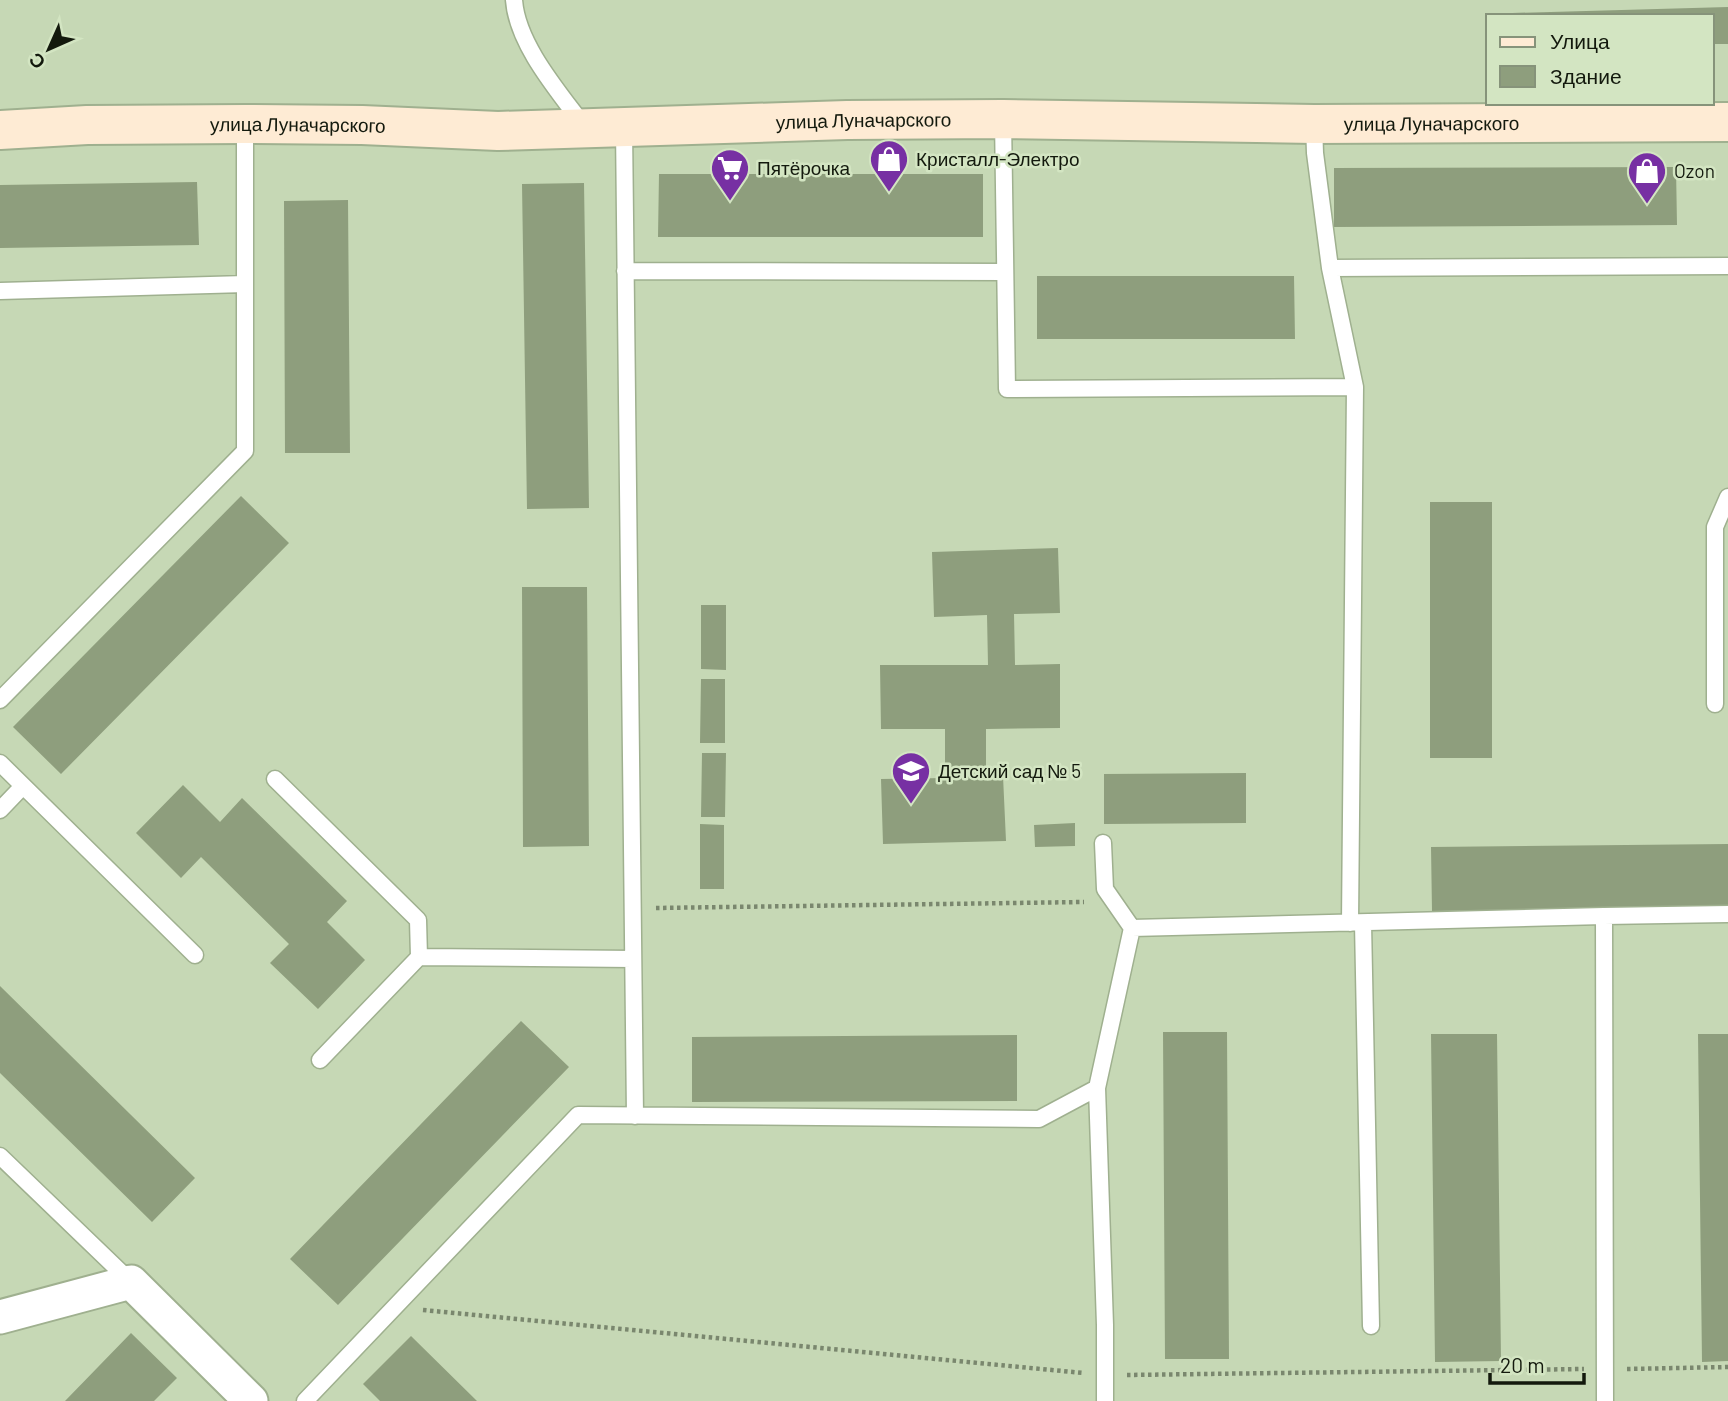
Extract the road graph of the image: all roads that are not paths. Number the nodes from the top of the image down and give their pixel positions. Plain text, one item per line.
1 (514, 0) edge
2 (1003, 119) junction
3 (1728, 122) edge
4 (245, 124) junction
5 (1314, 124) junction
6 (585, 128) junction
7 (624, 128) junction
8 (0, 130) edge
9 (1728, 265) edge
10 (1330, 268) junction
11 (625, 271) junction
12 (1005, 272) junction
13 (244, 284) junction
14 (0, 291) edge
15 (1355, 387) junction
16 (1728, 497) edge
17 (0, 700) edge
18 (1715, 704) dead end
19 (0, 763) edge
20 (275, 779) dead end
21 (23, 786) junction
22 (0, 810) edge
23 (1103, 843) dead end
24 (1728, 914) edge
25 (1604, 916) junction
26 (1356, 923) junction
27 (1132, 928) junction
28 (195, 955) dead end
29 (419, 957) junction
30 (633, 959) junction
31 (320, 1060) dead end
32 (1097, 1088) junction
33 (635, 1116) junction
34 (0, 1156) edge
35 (131, 1282) junction
36 (0, 1317) edge
37 (1371, 1326) dead end
38 (247, 1400) edge
39 (304, 1401) edge
40 (1105, 1401) edge
41 (1605, 1401) edge

1 - 6 lane
2 - 5 street, улица Луначарского
2 - 7 street, улица Луначарского
2 - 12 lane
3 - 5 street, улица Луначарского
4 - 6 street, улица Луначарского
4 - 8 street, улица Луначарского
4 - 13 lane
5 - 10 lane
6 - 7 street, улица Луначарского
7 - 11 lane
9 - 10 lane
10 - 15 lane
11 - 12 lane
11 - 30 lane
12 - 15 lane
13 - 14 lane
13 - 17 lane
15 - 26 lane
16 - 18 lane
19 - 21 lane
20 - 29 lane
21 - 22 lane
21 - 28 lane
23 - 27 lane
24 - 25 lane
25 - 26 lane
25 - 41 lane
26 - 27 lane
26 - 37 lane
27 - 32 lane
29 - 30 lane
29 - 31 lane
30 - 33 lane
32 - 33 lane
32 - 40 lane
33 - 39 lane
34 - 35 lane
35 - 36 street
35 - 38 street

